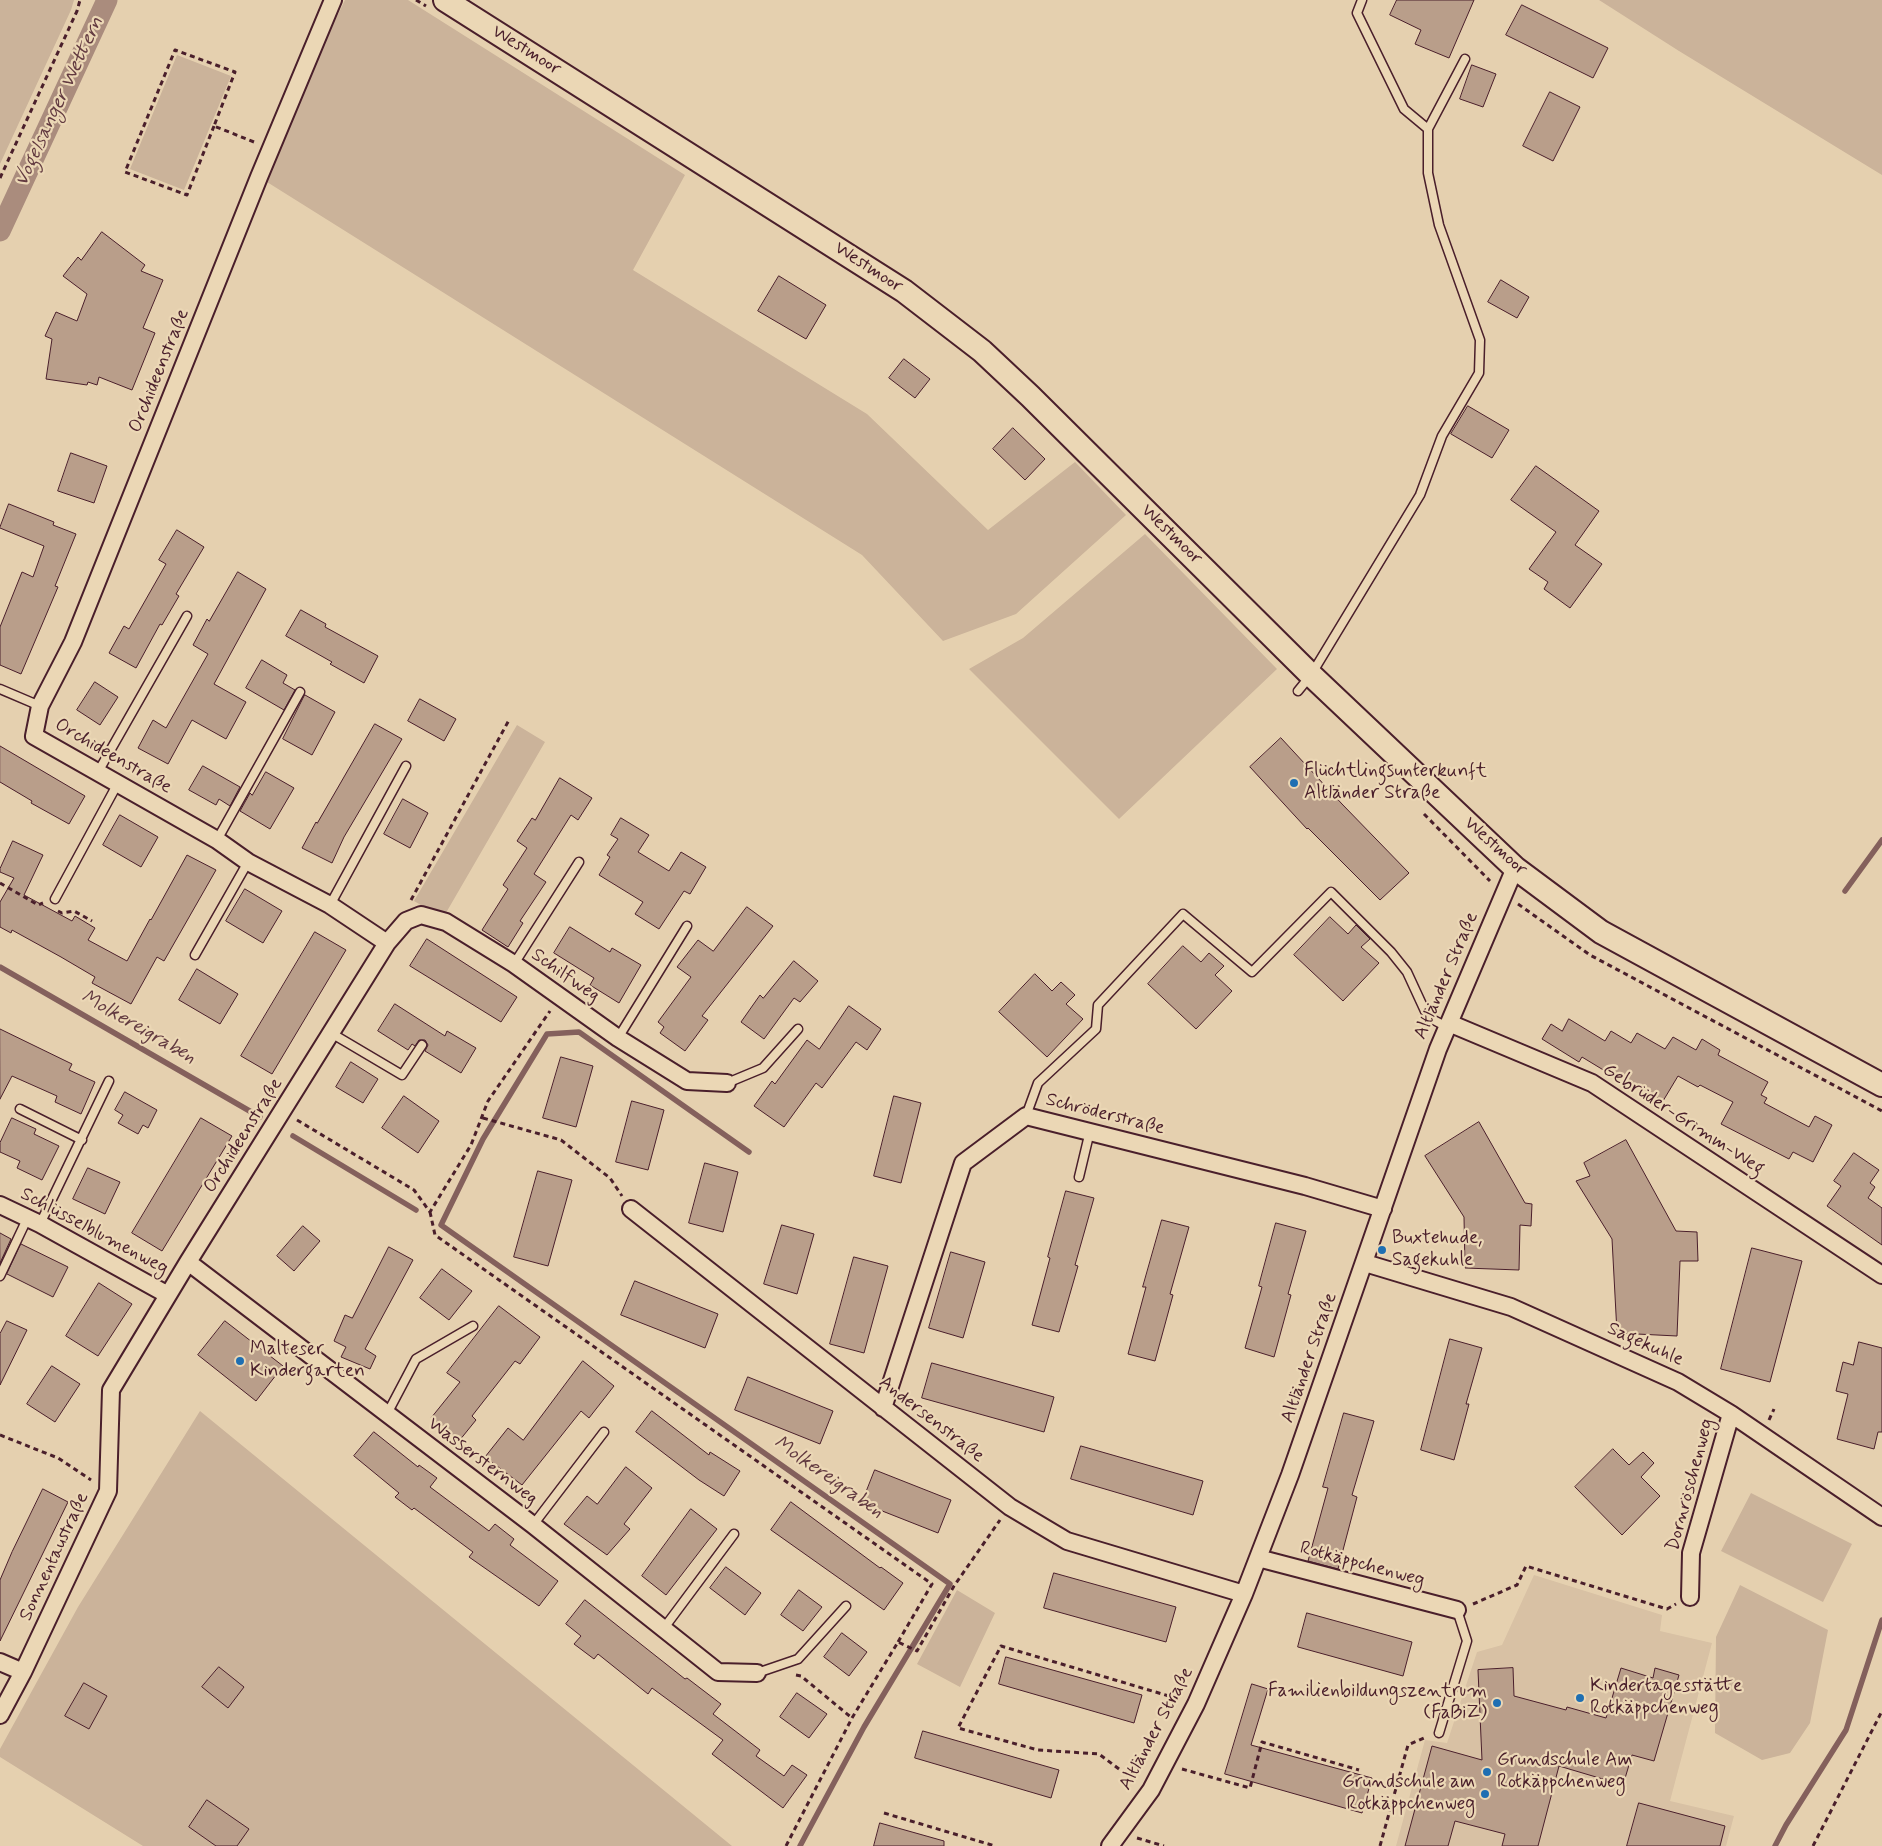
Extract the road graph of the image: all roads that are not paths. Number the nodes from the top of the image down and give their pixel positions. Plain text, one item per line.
1 (333, 0) edge
2 (445, 0) edge
3 (1362, 0) edge
4 (1464, 59) dead end
5 (1428, 129) junction
6 (187, 616) dead end
7 (1305, 683) junction
8 (0, 689) edge
9 (300, 692) dead end
10 (40, 706) junction
11 (406, 766) dead end
12 (98, 772) junction
13 (118, 783) junction
14 (217, 840) junction
15 (248, 862) junction
16 (579, 862) dead end
17 (1515, 868) junction
18 (55, 899) road end
19 (330, 905) junction
20 (687, 926) dead end
21 (387, 943) junction
22 (195, 955) dead end
23 (514, 964) junction
24 (1448, 1025) junction
25 (798, 1029) dead end
26 (331, 1033) junction
27 (618, 1038) junction
28 (422, 1045) dead end
29 (109, 1081) dead end
30 (727, 1083) joint
31 (1882, 1085) edge
32 (20, 1109) dead end
33 (1026, 1116) junction
34 (1090, 1131) junction
35 (82, 1140) junction
36 (1079, 1177) dead end
37 (0, 1205) edge
38 (631, 1209) road end
39 (1384, 1209) junction
40 (34, 1221) junction
41 (188, 1262) junction
42 (1365, 1263) junction
43 (1882, 1275) edge
44 (0, 1276) edge
45 (168, 1295) junction
46 (472, 1326) dead end
47 (117, 1379) joint
48 (883, 1408) junction
49 (387, 1414) junction
50 (1731, 1414) junction
51 (604, 1432) dead end
52 (1882, 1517) edge
53 (533, 1525) junction
54 (734, 1534) dead end
55 (1258, 1558) junction
56 (1244, 1594) junction
57 (1690, 1597) road end
58 (846, 1606) dead end
59 (1457, 1610) joint
60 (664, 1628) junction
61 (0, 1662) edge
62 (23, 1672) junction
63 (757, 1673) joint
64 (0, 1715) edge
65 (1439, 1733) road end
66 (1115, 1840) edge

1 - 10 street, Orchideenstraße
2 - 7 street, Westmoor
3 - 5 lane
4 - 5 lane
5 - 7 lane
6 - 12 lane
7 - 17 street, Westmoor
8 - 10 lane
9 - 14 lane
10 - 12 street, Orchideenstraße
11 - 19 lane
12 - 13 street, Orchideenstraße
13 - 14 street, Orchideenstraße
13 - 18 lane
14 - 15 street, Orchideenstraße
15 - 19 street, Orchideenstraße
15 - 22 lane
16 - 23 lane
17 - 24 street, Altländer Straße
17 - 31 street, Westmoor
19 - 21 street, Orchideenstraße
20 - 27 lane
21 - 23 street, Schilfweg
21 - 26 street, Orchideenstraße
23 - 27 street, Schilfweg
24 - 33 lane
24 - 39 street, Altländer Straße
24 - 43 street, Gebrüder-Grimm-Weg
25 - 30 lane
26 - 28 lane
26 - 41 street, Orchideenstraße
27 - 30 street, Schilfweg
29 - 35 lane
32 - 35 lane
33 - 34 street, Schröderstraße
33 - 48 street, Schröderstraße
34 - 36 lane
34 - 39 street, Schröderstraße
35 - 40 lane
37 - 40 street, Schlüsselblumenweg
38 - 48 street, Andersenstraße
39 - 42 street, Altländer Straße
40 - 44 lane
40 - 45 street, Schlüsselblumenweg
41 - 45 street, Orchideenstraße
41 - 49 street, Wassersternweg
42 - 50 street, Sagekuhle
42 - 55 street, Altländer Straße
45 - 47 street, Orchideenstraße
46 - 49 lane
47 - 62 street, Sonnentaustraße
48 - 56 street, Andersenstraße
49 - 53 street, Wassersternweg
50 - 52 street, Sagekuhle
50 - 57 street, Dornröschenweg
51 - 53 lane
53 - 60 street, Wassersternweg
54 - 60 lane
55 - 56 street, Altländer Straße
55 - 59 street, Rotkäppchenweg
56 - 66 street, Altländer Straße
58 - 63 lane
59 - 65 lane
60 - 63 street, Wassersternweg
61 - 62 street
62 - 64 street, Sonnentaustraße

